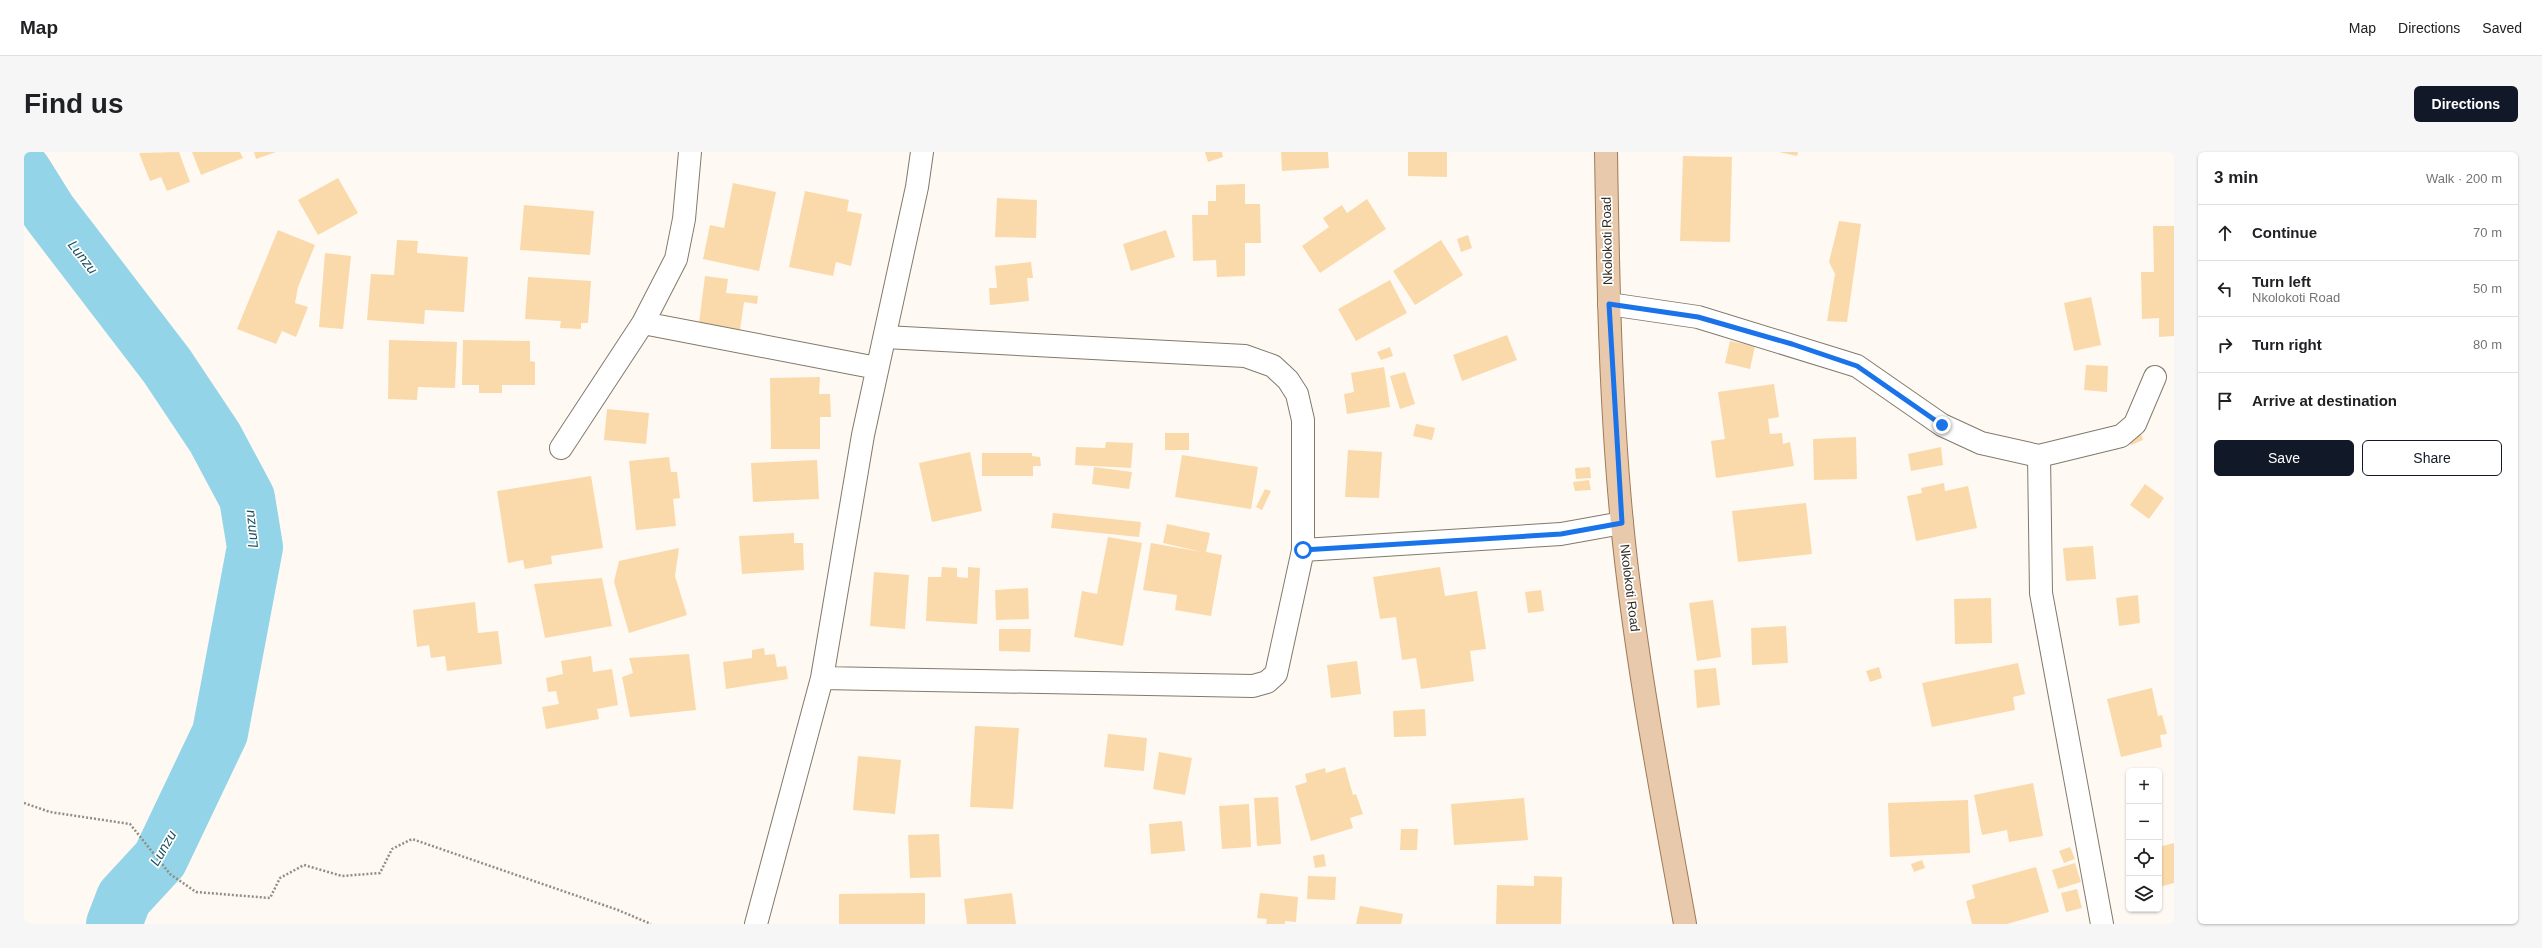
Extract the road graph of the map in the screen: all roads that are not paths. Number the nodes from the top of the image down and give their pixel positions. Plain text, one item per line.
1 (690, 152) edge
2 (922, 152) edge
3 (1606, 152) edge
4 (1609, 304) junction
5 (643, 323) junction
6 (885, 337) junction
7 (877, 368) junction
8 (2155, 377) dead end
9 (561, 448) dead end
10 (2039, 456) junction
11 (1622, 523) junction
12 (1303, 550) junction
13 (822, 678) junction
14 (756, 924) edge
15 (1684, 924) edge
16 (2102, 924) edge

1 - 5 street
2 - 6 street
3 - 4 main road, Nkolokoti Road
4 - 10 street
4 - 11 main road, Nkolokoti Road
5 - 7 street
5 - 9 street
6 - 7 street
6 - 12 street
7 - 13 street
8 - 10 street
10 - 16 street
11 - 12 street
11 - 15 main road, Nkolokoti Road
12 - 13 street
13 - 14 street

